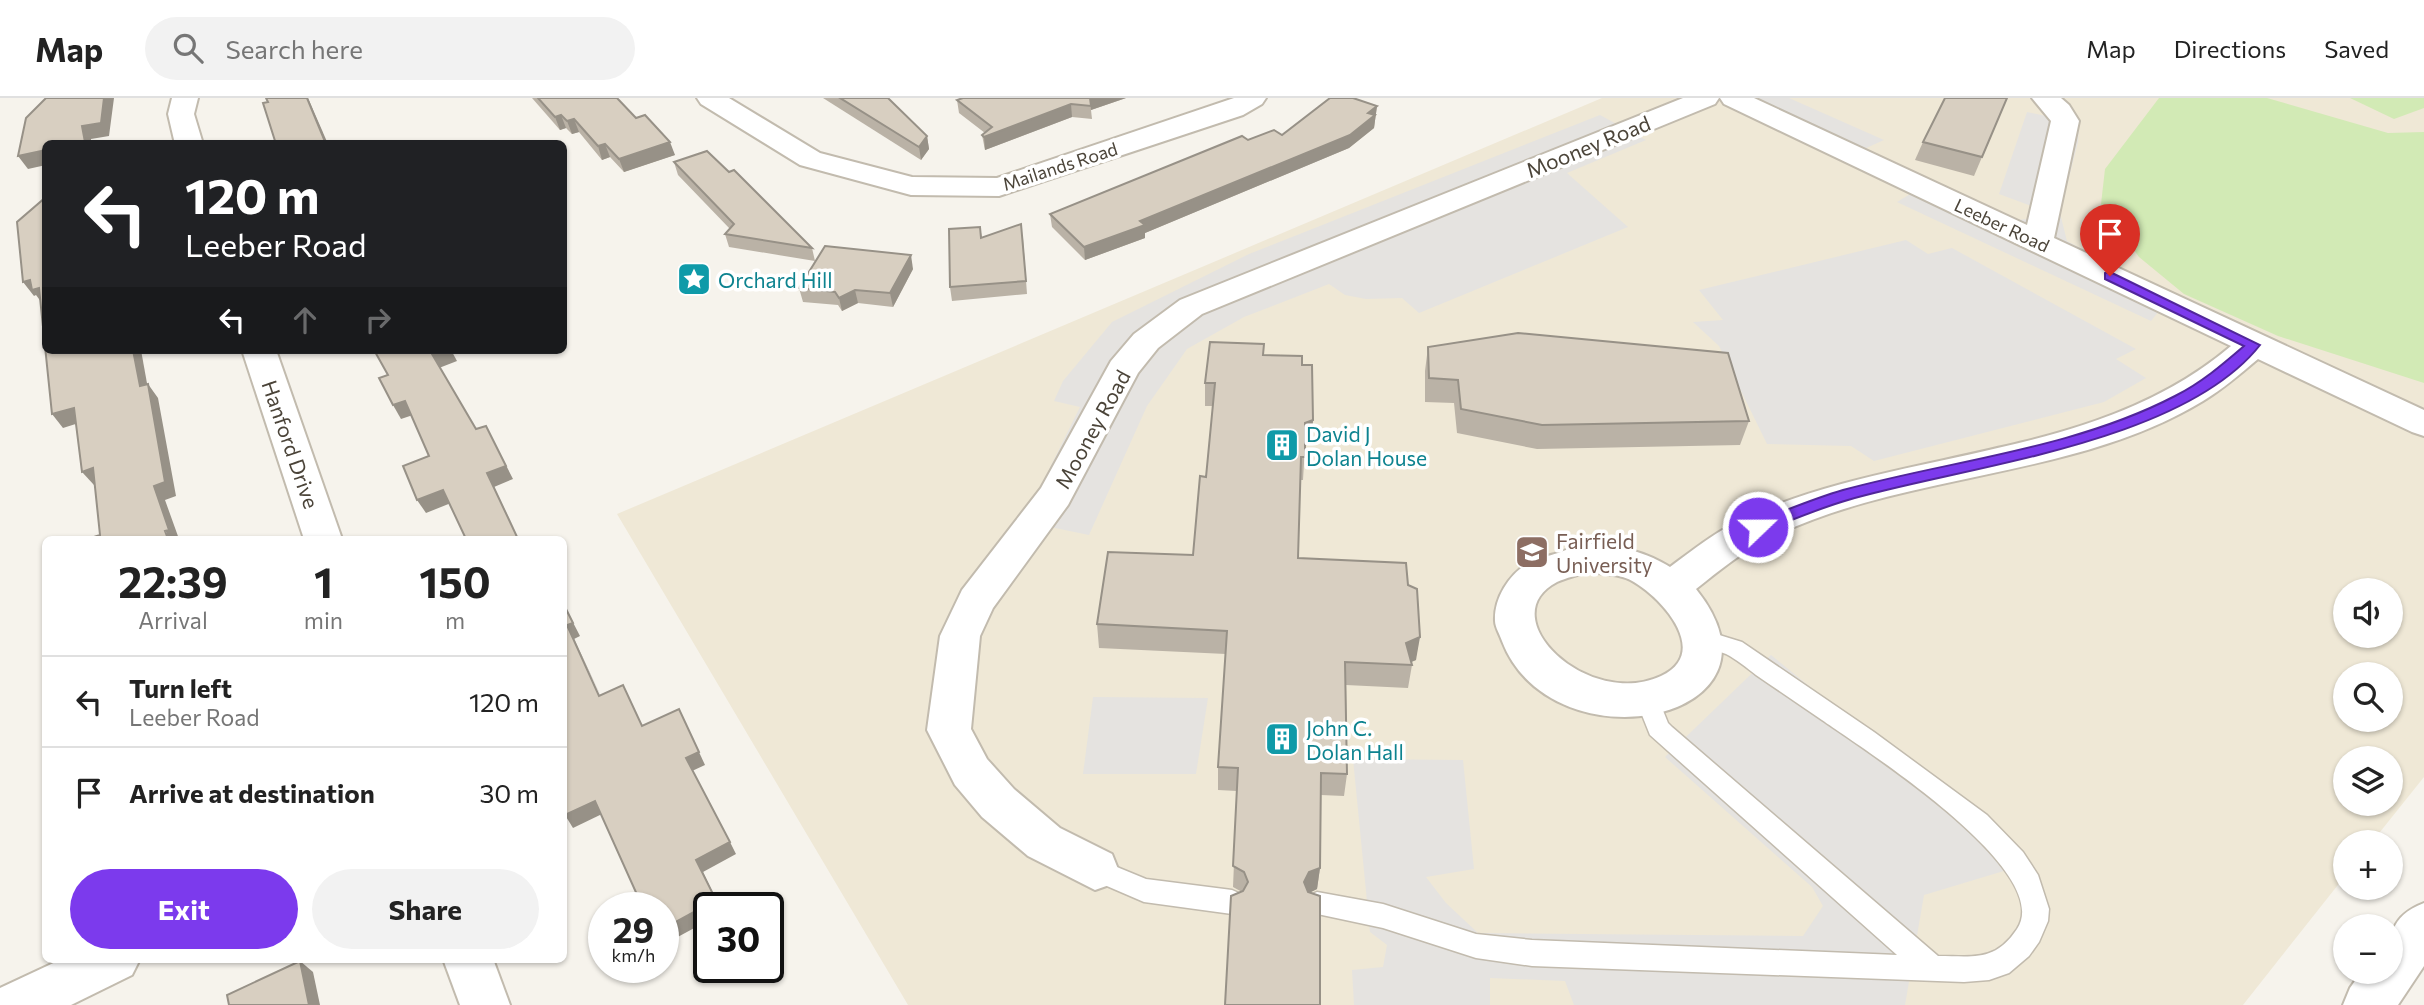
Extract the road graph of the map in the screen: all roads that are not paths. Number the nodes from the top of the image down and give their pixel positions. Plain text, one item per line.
1 (185, 98) edge
2 (710, 98) edge
3 (1253, 98) edge
4 (1706, 98) edge
5 (1733, 98) edge
6 (2045, 98) edge
7 (188, 140) edge
8 (2038, 242) junction
9 (2253, 345) junction
10 (260, 354) edge
11 (2424, 424) edge
12 (323, 536) edge
13 (1671, 587) junction
14 (1703, 639) junction
15 (1648, 700) junction
16 (1095, 869) joint
17 (1232, 902) edge
18 (1317, 904) edge
19 (2424, 925) edge
20 (107, 963) edge
21 (469, 963) edge
22 (1933, 969) junction
23 (18, 1005) edge
24 (485, 1005) edge
25 (2368, 1005) edge

1 - 7 street
2 - 3 street, Mailands Road
4 - 16 street, Mooney Road
5 - 8 street, Leeber Road
6 - 8 street
8 - 9 street, Leeber Road
9 - 11 street, Leeber Road
9 - 13 street
10 - 12 street, Hanford Drive
13 - 14 street
13 - 15 street
14 - 15 street
14 - 22 lane
15 - 22 lane
16 - 17 lane
18 - 22 lane
19 - 25 street
20 - 23 street
21 - 24 street

